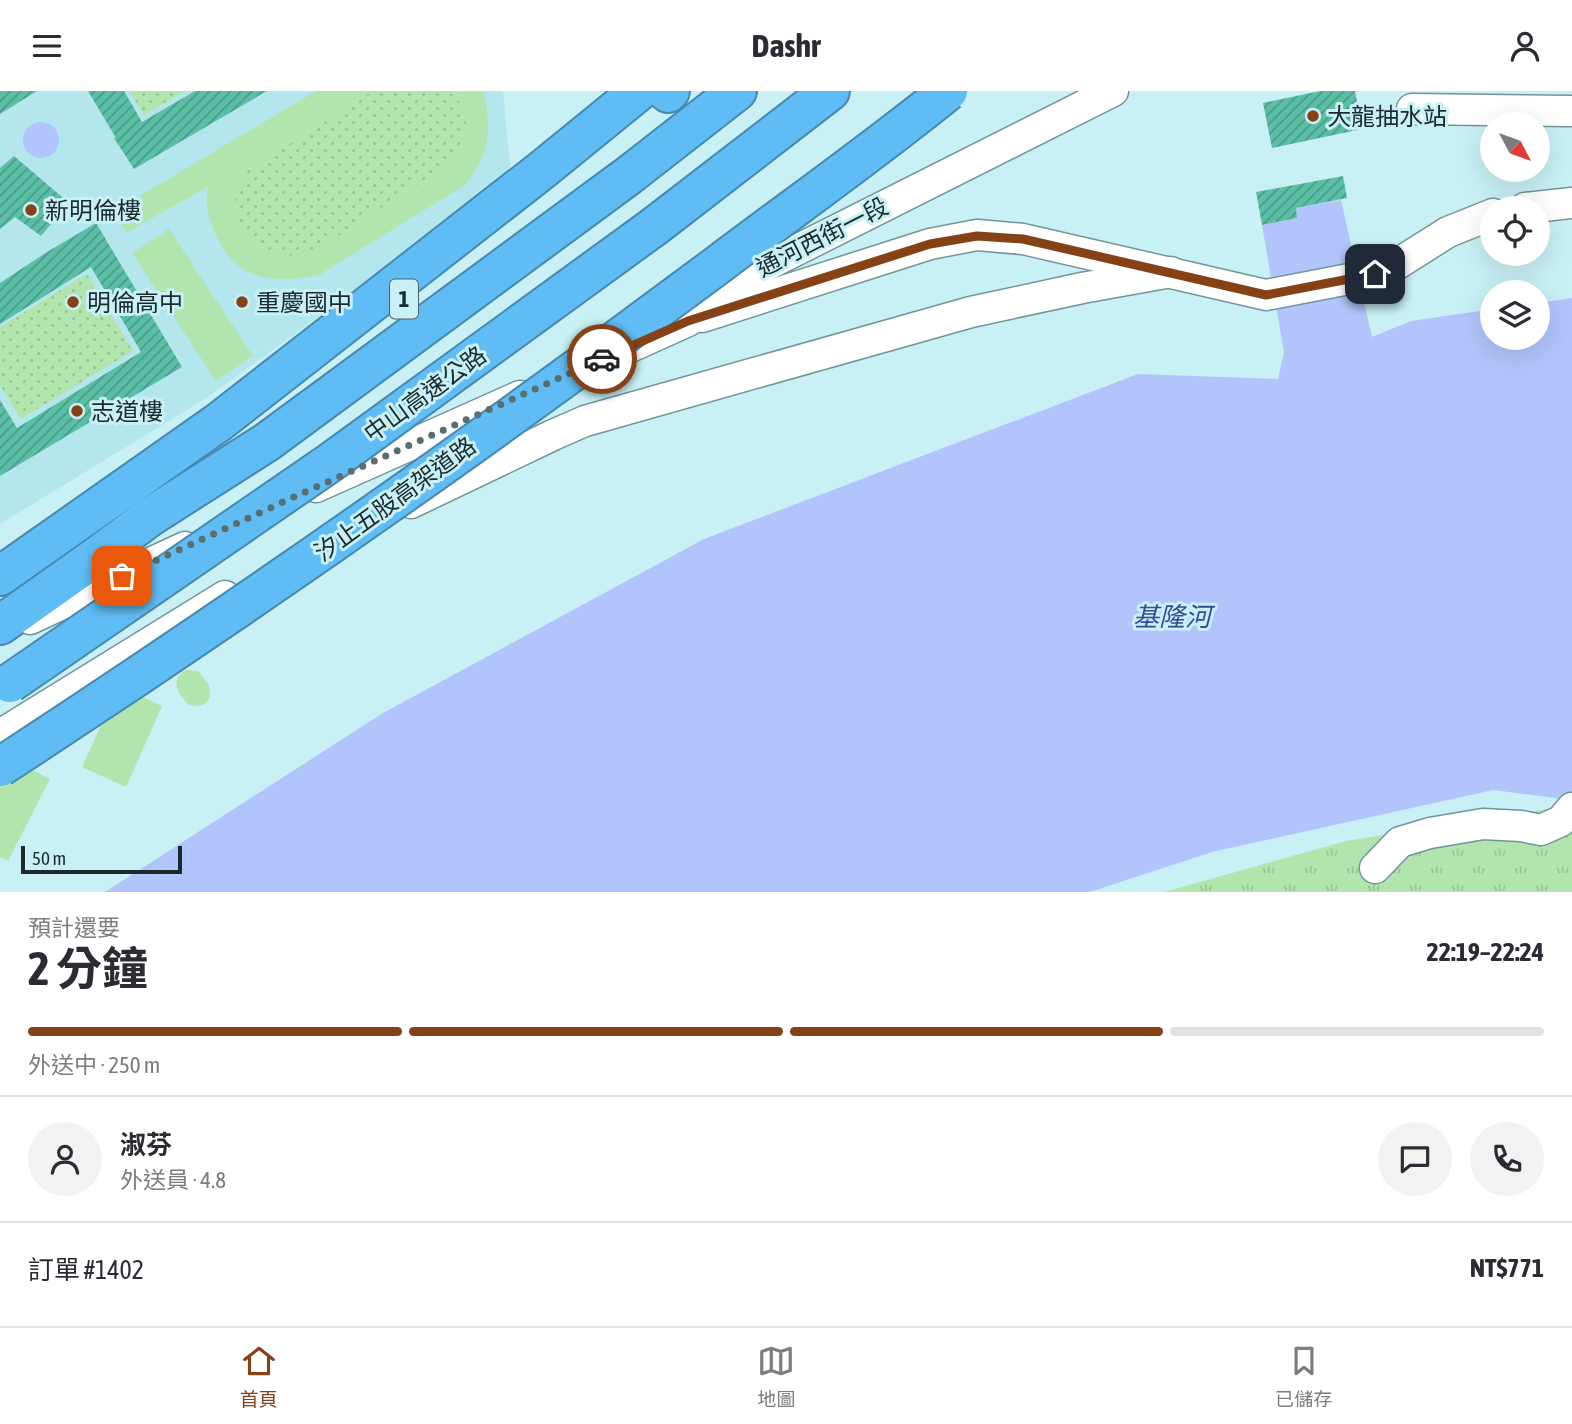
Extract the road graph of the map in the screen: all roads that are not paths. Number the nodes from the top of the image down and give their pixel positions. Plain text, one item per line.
1 (737, 91) edge
2 (830, 91) edge
3 (948, 91) edge
4 (1113, 91) edge
5 (662, 92) edge
6 (1412, 109) dead end
7 (1572, 111) edge
8 (1572, 203) edge
9 (1550, 205) edge
10 (1480, 219) edge
11 (1171, 272) junction
12 (688, 321) junction
13 (151, 516) junction
14 (0, 576) edge
15 (0, 625) edge
16 (0, 632) edge
17 (5, 686) edge
18 (0, 735) edge
19 (0, 767) edge
20 (1572, 808) edge
21 (1376, 868) dead end

1 - 13 highway, 1
2 - 17 highway, 中山高速公路, bridge
3 - 19 highway, 汐止五股高架道路, bridge
4 - 12 street, 通河西街一段
5 - 13 highway, 1
5 - 14 highway, 1
6 - 7 street
8 - 9 street
10 - 11 street
11 - 12 street
11 - 18 street
12 - 16 street, 通河西街一段
13 - 15 highway, 1
20 - 21 street

